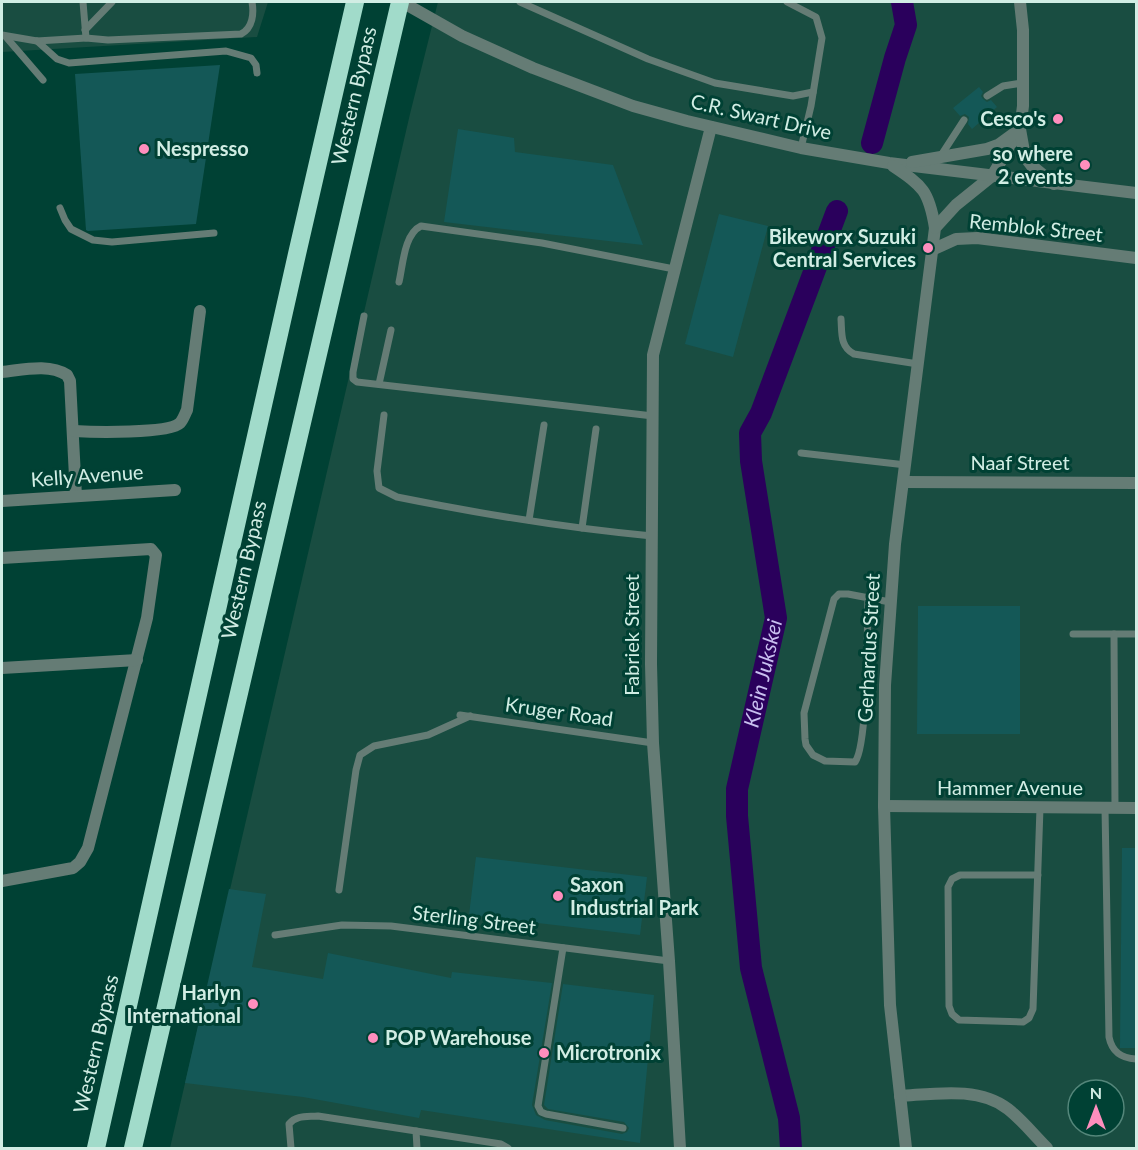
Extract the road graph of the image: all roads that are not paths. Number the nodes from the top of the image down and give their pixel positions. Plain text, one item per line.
1 (83, 2) edge
2 (112, 2) edge
3 (252, 2) edge
4 (356, 2) edge
5 (401, 2) edge
6 (520, 2) edge
7 (787, 2) edge
8 (1020, 2) edge
9 (85, 34) junction
10 (4, 36) edge
11 (37, 41) junction
12 (257, 73) dead end
13 (43, 80) dead end
14 (1023, 83) junction
15 (813, 92) junction
16 (987, 96) dead end
17 (964, 120) dead end
18 (711, 127) junction
19 (1020, 129) junction
20 (801, 148) junction
21 (940, 158) junction
22 (894, 164) junction
23 (992, 176) junction
24 (1056, 185) junction
25 (1136, 194) edge
26 (60, 208) dead end
27 (935, 228) junction
28 (214, 234) dead end
29 (934, 249) junction
30 (1137, 258) edge
31 (674, 268) junction
32 (399, 282) dead end
33 (200, 311) dead end
34 (364, 316) dead end
35 (841, 318) dead end
36 (391, 330) dead end
37 (918, 364) junction
38 (2, 372) edge
39 (379, 384) junction
40 (384, 415) dead end
41 (653, 416) junction
42 (544, 425) dead end
43 (596, 429) dead end
44 (74, 431) junction
45 (801, 453) dead end
46 (906, 465) junction
47 (904, 482) junction
48 (1137, 483) edge
49 (175, 490) dead end
50 (76, 496) junction
51 (2, 501) edge
52 (529, 520) junction
53 (582, 528) junction
54 (652, 536) junction
55 (2, 558) edge
56 (868, 598) junction
57 (890, 602) junction
58 (1073, 634) dead end
59 (1114, 634) junction
60 (1137, 634) edge
61 (137, 660) junction
62 (2, 669) edge
63 (460, 715) dead end
64 (470, 716) junction
65 (653, 743) junction
66 (884, 806) junction
67 (1040, 808) junction
68 (1110, 808) junction
69 (1137, 808) edge
70 (1038, 875) junction
71 (2, 881) edge
72 (339, 890) dead end
73 (274, 935) dead end
74 (562, 948) junction
75 (669, 961) junction
76 (1137, 1059) edge
77 (900, 1095) junction
78 (623, 1128) dead end
79 (416, 1131) junction
80 (96, 1149) edge
81 (133, 1149) edge
82 (291, 1149) edge
83 (417, 1149) edge
84 (508, 1149) edge
85 (680, 1149) edge
86 (906, 1149) edge
87 (1047, 1149) edge

1 - 9 lane
2 - 9 lane
3 - 9 lane
4 - 80 highway, Western Bypass
5 - 18 street, C.R. Swart Drive
5 - 81 highway, Western Bypass
6 - 15 lane
7 - 15 lane
8 - 14 street
9 - 11 lane
10 - 11 lane
10 - 13 lane
11 - 12 lane
14 - 16 lane
14 - 19 street
15 - 20 lane
17 - 21 lane
18 - 20 street, C.R. Swart Drive
18 - 31 street, Fabriek Street
19 - 21 street
19 - 23 street
19 - 24 street
20 - 22 street, C.R. Swart Drive
21 - 22 street
22 - 23 street, C.R. Swart Drive
22 - 27 street, Gerhardus Street
23 - 24 street, C.R. Swart Drive
23 - 27 street
24 - 25 street, C.R. Swart Drive
26 - 28 lane
27 - 29 street, Gerhardus Street
29 - 30 street, Remblok Street
29 - 37 street, Gerhardus Street
31 - 32 lane
31 - 41 street, Fabriek Street
33 - 44 street
34 - 39 lane
35 - 37 lane
36 - 39 lane
37 - 46 street, Gerhardus Street
38 - 44 street
39 - 41 lane
40 - 52 lane
41 - 54 street, Fabriek Street
42 - 52 lane
43 - 53 lane
44 - 50 street
45 - 46 lane
46 - 47 street, Gerhardus Street
47 - 48 street, Naaf Street
47 - 57 street, Gerhardus Street
49 - 50 street, Kelly Avenue
50 - 51 street, Kelly Avenue
52 - 53 lane
53 - 54 lane
54 - 65 street, Fabriek Street
55 - 61 street
56 - 56 lane
56 - 57 lane
57 - 66 street, Gerhardus Street
58 - 59 lane
59 - 60 lane
59 - 68 lane
61 - 62 street
61 - 71 street
63 - 64 lane, Kruger Road
64 - 65 lane, Kruger Road
64 - 72 lane
65 - 75 street, Fabriek Street
66 - 67 street, Hammer Avenue
66 - 77 street, Gerhardus Street
67 - 68 street, Hammer Avenue
67 - 70 lane
68 - 69 street, Hammer Avenue
68 - 76 lane
70 - 70 lane
73 - 74 lane, Sterling Street
74 - 75 lane, Sterling Street
74 - 78 lane
75 - 85 street, Fabriek Street
77 - 86 street, Gerhardus Street
77 - 87 street
79 - 82 lane
79 - 83 lane
79 - 84 lane

